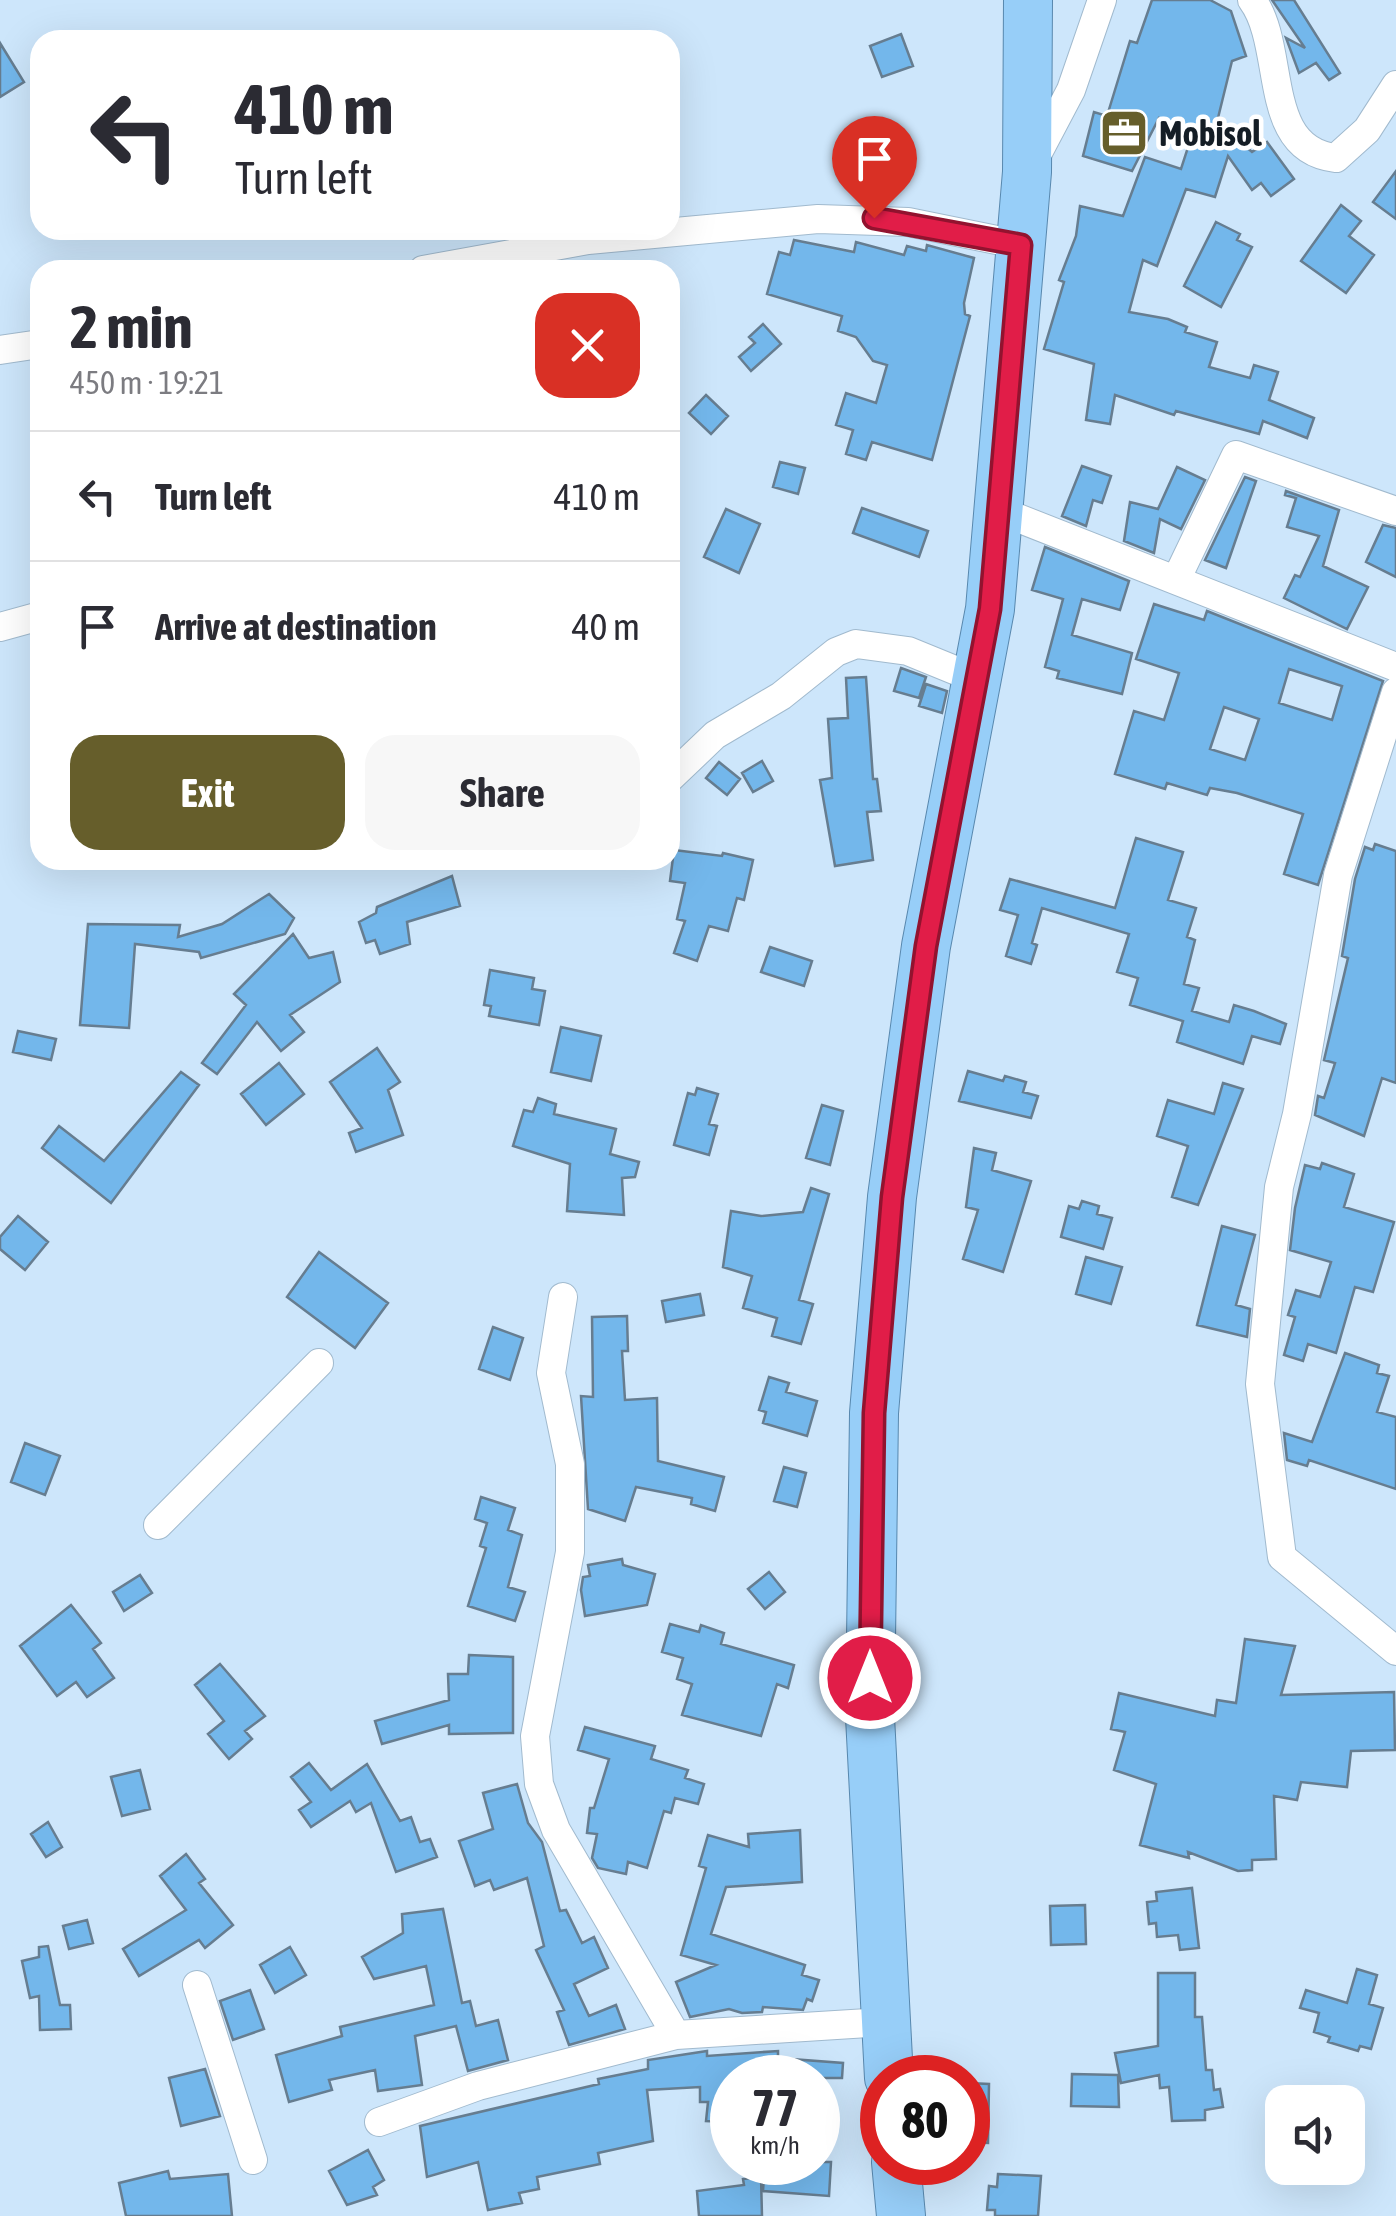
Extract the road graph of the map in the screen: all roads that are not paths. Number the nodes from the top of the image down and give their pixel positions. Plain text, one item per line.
1 (1028, 0) edge
2 (1102, 0) edge
3 (1252, 0) edge
4 (1396, 84) edge
5 (1027, 172) junction
6 (680, 232) edge
7 (588, 240) edge
8 (1021, 245) junction
9 (478, 260) edge
10 (30, 346) edge
11 (0, 350) edge
12 (1000, 511) junction
13 (1396, 511) edge
14 (1176, 580) junction
15 (30, 619) edge
16 (0, 627) edge
17 (1396, 667) edge
18 (979, 680) junction
19 (1396, 692) edge
20 (680, 769) edge
21 (563, 1297) dead end
22 (319, 1363) dead end
23 (158, 1525) dead end
24 (1396, 1651) edge
25 (197, 1984) dead end
26 (884, 2022) junction
27 (676, 2035) junction
28 (887, 2055) edge
29 (379, 2122) dead end
30 (254, 2160) dead end
31 (898, 2185) edge
32 (901, 2216) edge

1 - 5 highway
2 - 5 street
3 - 4 street
5 - 8 highway
6 - 8 street
7 - 9 street
8 - 12 highway
10 - 11 street
12 - 14 street
12 - 18 highway
13 - 14 street
14 - 17 street
15 - 16 street
18 - 20 street
18 - 26 highway
19 - 24 street
21 - 27 street
22 - 23 street
25 - 30 street
26 - 27 street
26 - 28 highway
27 - 29 street
31 - 32 highway

